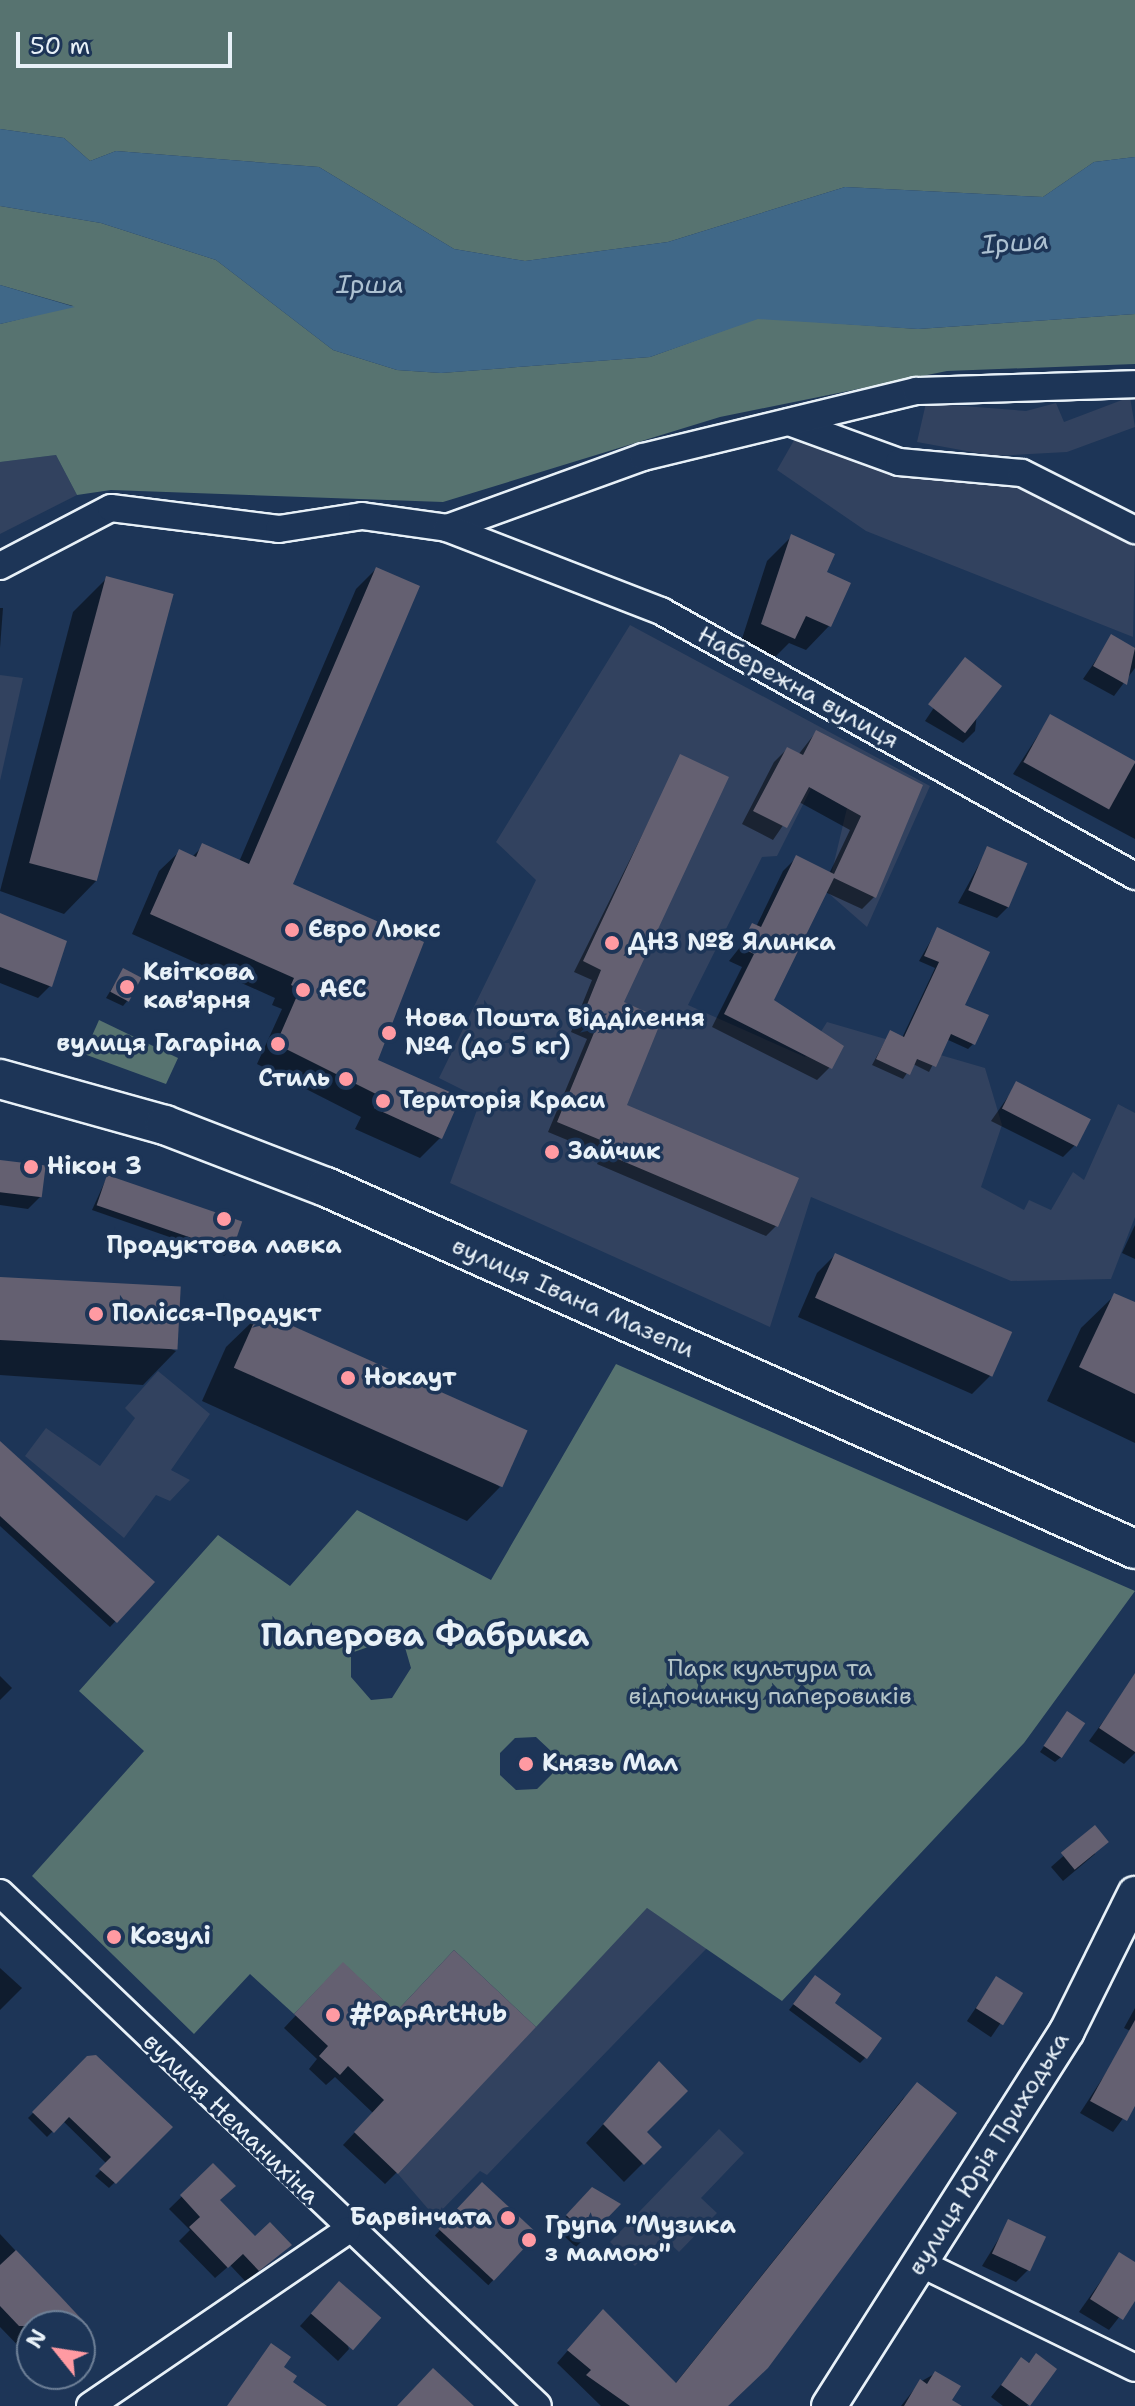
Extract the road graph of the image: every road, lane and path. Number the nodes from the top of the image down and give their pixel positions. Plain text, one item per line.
1 (1135, 384) edge
2 (789, 422) junction
3 (447, 528) junction
4 (1135, 530) edge
5 (0, 566) edge
6 (1135, 876) edge
7 (0, 1079) edge
8 (1135, 1549) edge
9 (0, 1893) edge
10 (1135, 1894) edge
11 (347, 2231) junction
12 (920, 2263) junction
13 (1135, 2368) edge
14 (90, 2406) edge
15 (538, 2406) edge
16 (829, 2406) edge

1 - 2 street, Набережна вулиця
2 - 3 street, Набережна вулиця
2 - 4 street
3 - 5 street, Набережна вулиця
3 - 6 street, Набережна вулиця
7 - 8 main road, вулиця Івана Мазепи
9 - 11 street, вулиця Неманихіна
10 - 12 street, вулиця Юрія Приходька
11 - 14 street
11 - 15 street, вулиця Неманихіна
12 - 13 street
12 - 16 street, вулиця Юрія Приходька

